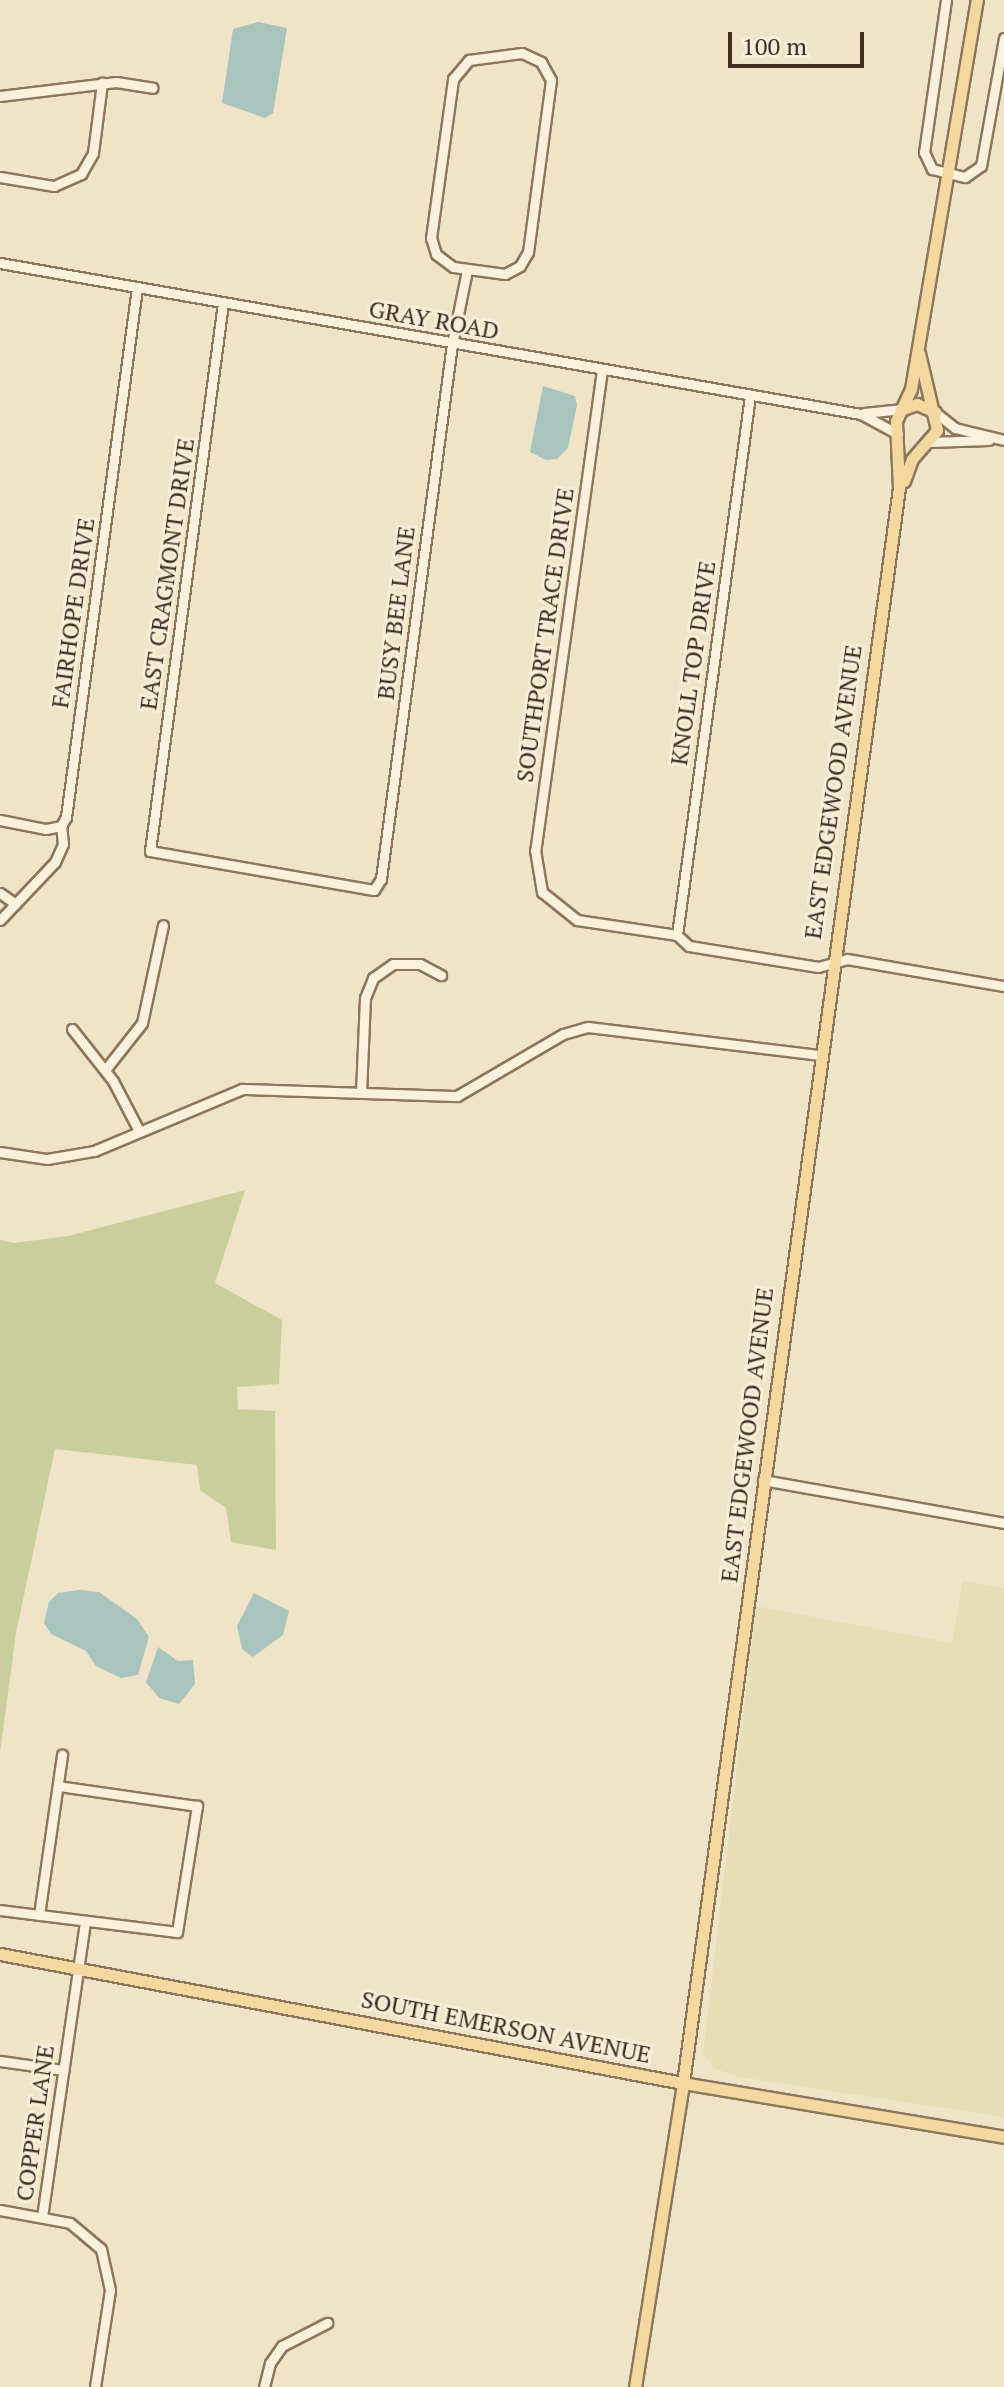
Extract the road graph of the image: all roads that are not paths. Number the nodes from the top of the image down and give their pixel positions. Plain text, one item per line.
1 (946, 0) edge
2 (977, 0) edge
3 (1004, 38) edge
4 (102, 83) junction
5 (153, 88) dead end
6 (0, 96) edge
7 (949, 175) junction
8 (0, 177) edge
9 (0, 263) edge
10 (467, 270) junction
11 (137, 288) junction
12 (223, 303) junction
13 (452, 344) junction
14 (916, 345) junction
15 (602, 370) junction
16 (750, 396) junction
17 (903, 409) junction
18 (935, 412) junction
19 (861, 414) junction
20 (898, 434) junction
21 (992, 438) junction
22 (1004, 440) edge
23 (929, 442) junction
24 (899, 488) junction
25 (0, 820) edge
26 (61, 826) junction
27 (378, 887) joint
28 (0, 893) edge
29 (16, 904) junction
30 (0, 920) edge
31 (163, 925) dead end
32 (677, 935) junction
33 (831, 963) junction
34 (441, 975) dead end
35 (1004, 986) edge
36 (72, 1029) dead end
37 (818, 1055) junction
38 (105, 1070) junction
39 (361, 1093) junction
40 (139, 1131) junction
41 (0, 1152) edge
42 (763, 1480) junction
43 (1004, 1523) edge
44 (62, 1755) dead end
45 (58, 1786) junction
46 (0, 1910) edge
47 (39, 1915) junction
48 (85, 1921) junction
49 (0, 1954) edge
50 (79, 1968) junction
51 (0, 2061) edge
52 (63, 2070) junction
53 (683, 2083) junction
54 (1004, 2137) edge
55 (0, 2210) edge
56 (42, 2217) junction
57 (327, 2323) dead end
58 (95, 2387) edge
59 (264, 2387) edge
60 (635, 2387) edge

1 - 7 street
2 - 7 main road
3 - 7 street
4 - 5 street
4 - 6 street
4 - 8 street
7 - 14 main road
9 - 11 street, GRAY ROAD
10 - 10 street
10 - 13 street, BUSY BEE LANE
11 - 12 street, GRAY ROAD
11 - 26 street, FAIRHOPE DRIVE
12 - 13 street, GRAY ROAD
12 - 27 street, EAST CRAGMONT DRIVE
13 - 15 street, GRAY ROAD
13 - 27 street, BUSY BEE LANE
14 - 17 main road
14 - 18 main road
15 - 16 street, GRAY ROAD
15 - 32 street, SOUTHPORT TRACE DRIVE
16 - 19 street, GRAY ROAD
16 - 32 street, KNOLL TOP DRIVE
17 - 18 main road
17 - 19 street, GRAY ROAD
17 - 20 main road
18 - 21 street
18 - 23 main road
19 - 20 street, GRAY ROAD
20 - 23 main road
20 - 24 main road, EAST EDGEWOOD AVENUE
21 - 22 street
21 - 23 street
23 - 24 main road, EAST EDGEWOOD AVENUE
24 - 33 main road, EAST EDGEWOOD AVENUE
25 - 26 street
26 - 29 street, FAIRHOPE DRIVE
28 - 29 street
29 - 30 street, FAIRHOPE DRIVE
31 - 38 street
32 - 33 street
33 - 35 street
33 - 37 main road, EAST EDGEWOOD AVENUE
34 - 39 street
36 - 38 street
37 - 39 street
37 - 42 main road, EAST EDGEWOOD AVENUE
38 - 40 street
39 - 40 street
40 - 41 street
42 - 43 street
42 - 53 main road, EAST EDGEWOOD AVENUE
44 - 45 street
45 - 47 street
45 - 48 street
46 - 47 street
47 - 48 street
48 - 50 street, COPPER LANE
49 - 50 main road, SOUTH EMERSON AVENUE
50 - 52 street, COPPER LANE
50 - 53 main road, SOUTH EMERSON AVENUE
51 - 52 street
52 - 56 street, COPPER LANE
53 - 54 main road, SOUTH EMERSON AVENUE
53 - 60 main road, EAST EDGEWOOD AVENUE
55 - 56 street
56 - 58 street, COPPER LANE
57 - 59 street

